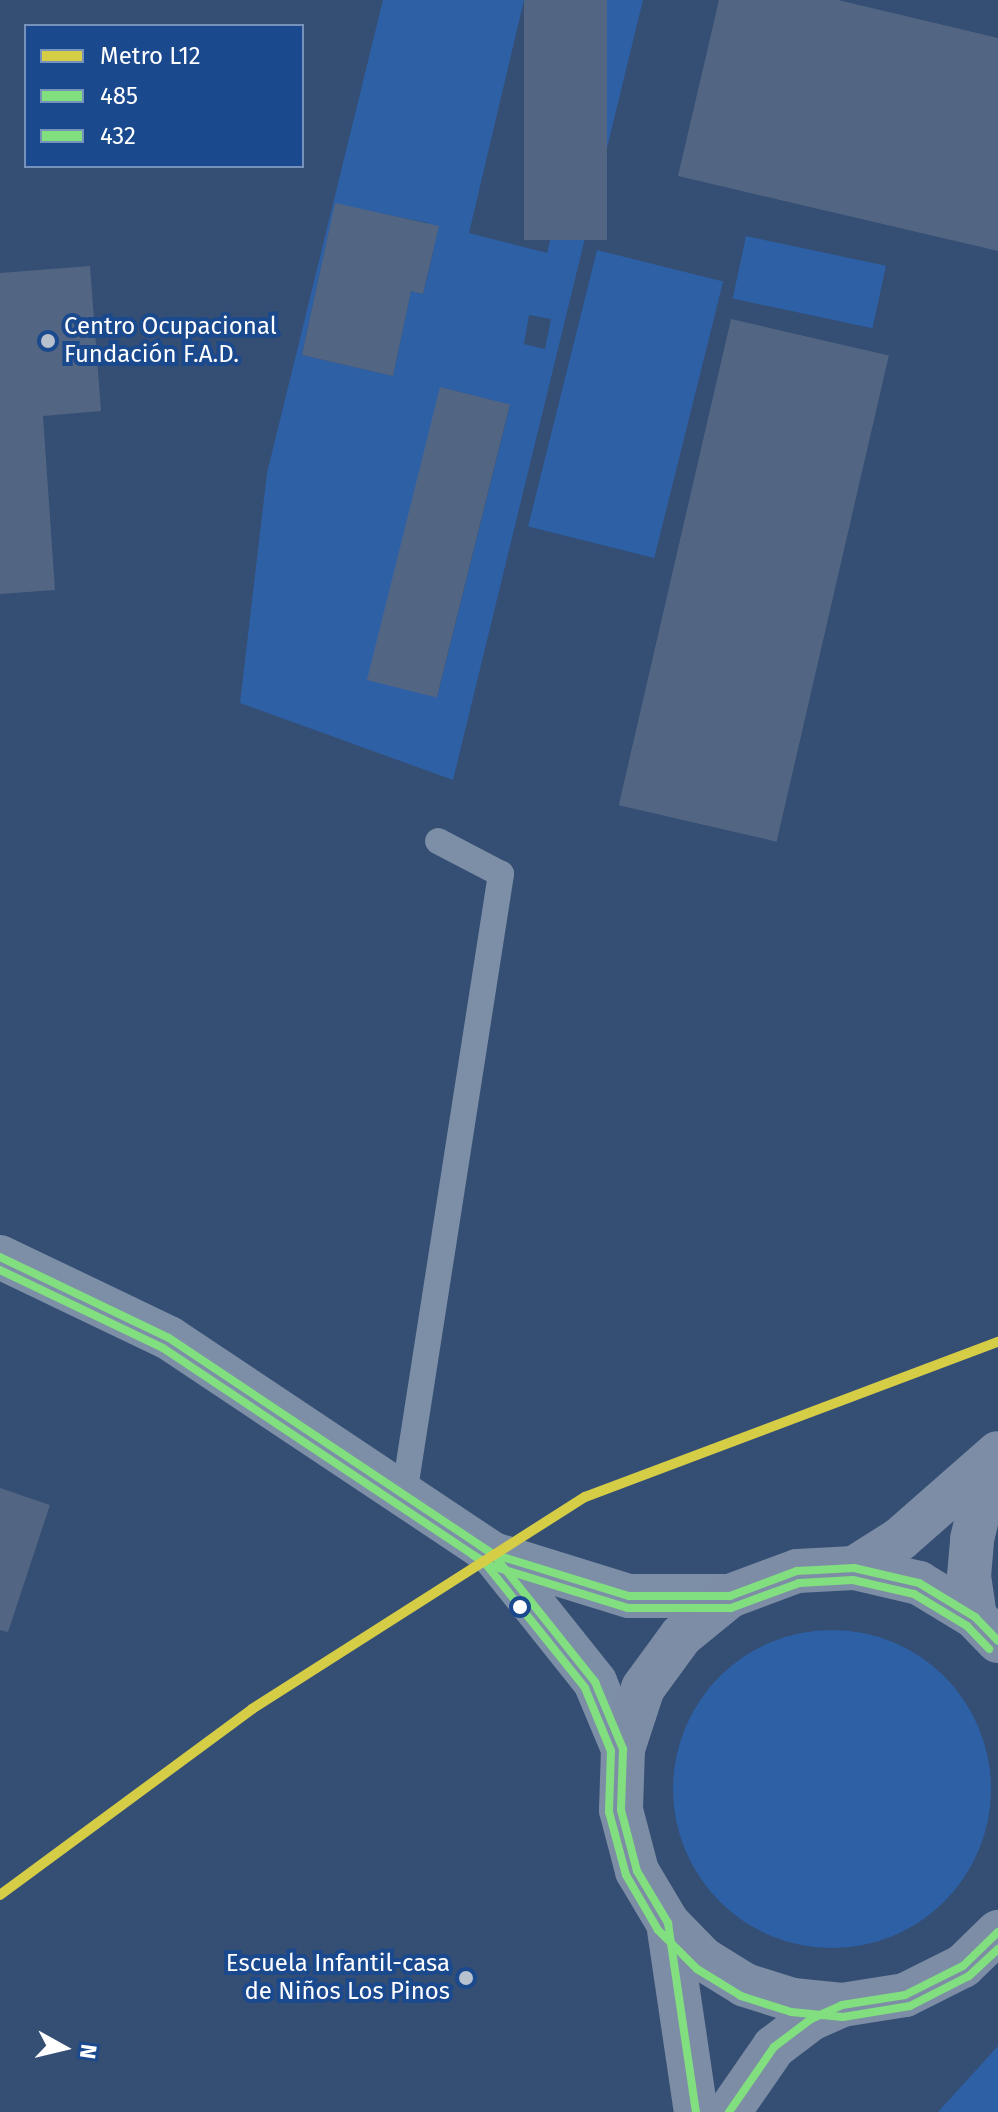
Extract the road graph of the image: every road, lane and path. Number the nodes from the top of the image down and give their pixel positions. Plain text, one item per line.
1 (438, 841) dead end
2 (0, 1257) edge
3 (994, 1457) edge
4 (404, 1495) junction
5 (493, 1554) junction
6 (854, 1568) junction
7 (730, 1596) junction
8 (987, 1629) edge
9 (623, 1749) junction
10 (668, 1923) junction
11 (998, 1932) edge
12 (842, 2005) junction
13 (696, 2112) edge
14 (729, 2112) edge

1 - 4 lane
2 - 4 street
3 - 6 main road
3 - 8 main road
4 - 5 street
5 - 7 street
5 - 9 street
6 - 7 main road
6 - 8 main road
7 - 9 main road
9 - 10 main road
10 - 12 main road
10 - 13 main road
11 - 12 main road
12 - 14 main road

